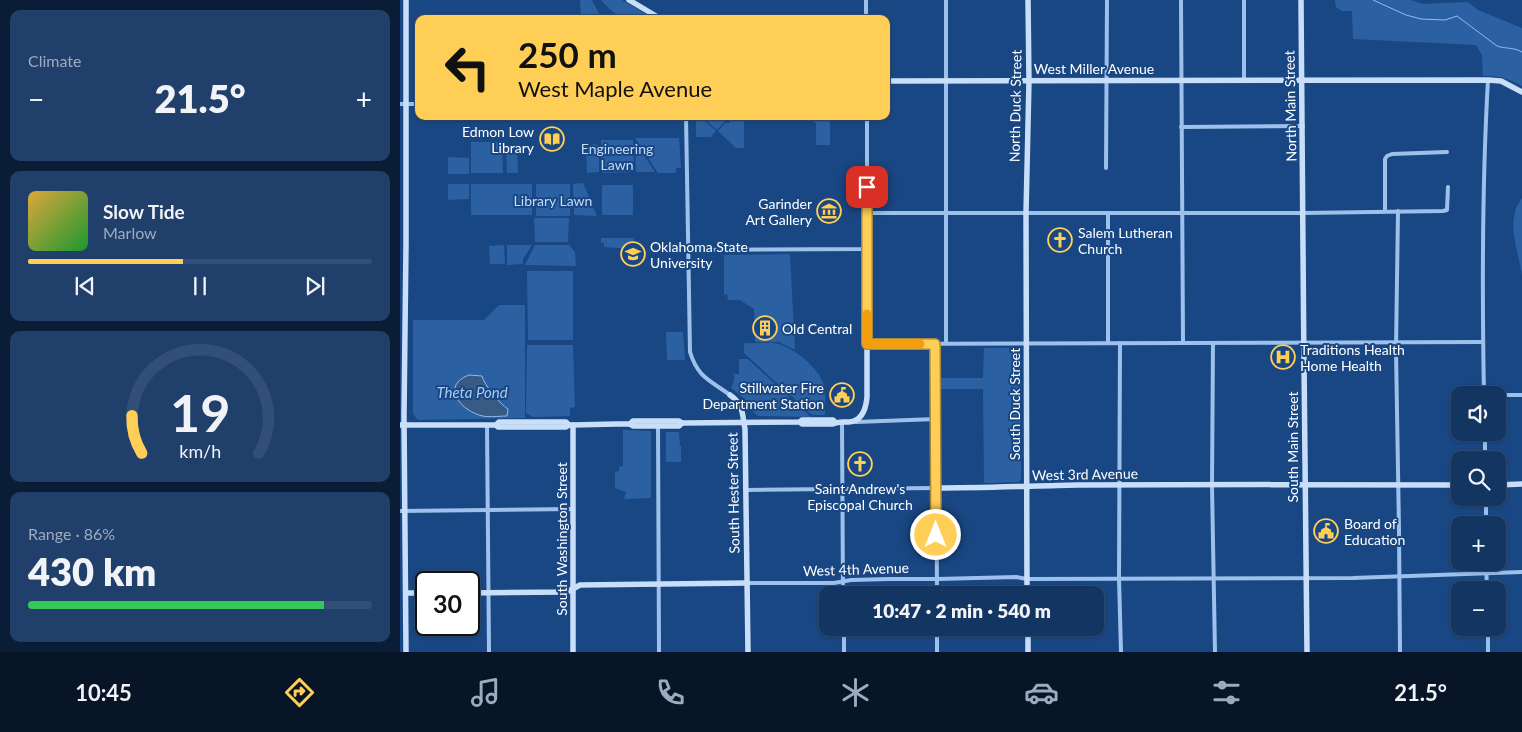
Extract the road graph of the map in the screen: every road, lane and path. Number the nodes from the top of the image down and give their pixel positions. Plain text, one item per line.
1 (406, 0) edge
2 (629, 0) edge
3 (946, 0) edge
4 (1028, 0) edge
5 (1107, 0) edge
6 (1181, 0) edge
7 (1244, 0) edge
8 (1300, 0) edge
9 (866, 1) edge
10 (403, 10) edge
11 (655, 15) edge
12 (866, 15) edge
13 (1488, 80) junction
14 (890, 81) edge
15 (946, 81) junction
16 (1029, 81) junction
17 (1107, 81) junction
18 (1181, 81) junction
19 (1244, 81) junction
20 (1302, 81) junction
21 (1522, 92) edge
22 (403, 104) edge
23 (686, 120) edge
24 (867, 120) edge
25 (1303, 126) junction
26 (1181, 127) junction
27 (1447, 152) dead end
28 (1106, 168) dead end
29 (1448, 187) dead end
30 (1385, 211) junction
31 (1398, 211) junction
32 (1304, 212) junction
33 (867, 213) junction
34 (945, 213) junction
35 (1026, 213) junction
36 (1108, 213) junction
37 (1182, 213) junction
38 (867, 249) junction
39 (688, 250) junction
40 (1396, 342) junction
41 (1483, 342) junction
42 (946, 343) junction
43 (1026, 343) junction
44 (1108, 343) junction
45 (1120, 343) junction
46 (1182, 343) junction
47 (1213, 343) junction
48 (1304, 343) junction
49 (867, 344) junction
50 (935, 344) junction
51 (1484, 386) edge
52 (730, 395) joint
53 (1506, 395) edge
54 (1522, 395) edge
55 (936, 419) junction
56 (839, 422) junction
57 (851, 422) junction
58 (682, 423) junction
59 (744, 423) junction
60 (630, 424) junction
61 (402, 425) edge
62 (486, 425) junction
63 (571, 425) junction
64 (658, 426) junction
65 (1398, 484) junction
66 (1451, 484) edge
67 (1506, 484) edge
68 (1522, 484) edge
69 (1304, 485) junction
70 (1119, 486) junction
71 (1212, 486) junction
72 (1027, 487) junction
73 (936, 488) junction
74 (746, 490) junction
75 (842, 490) junction
76 (573, 509) junction
77 (488, 510) junction
78 (402, 511) edge
79 (1522, 572) edge
80 (1486, 574) junction
81 (1399, 576) junction
82 (1214, 577) junction
83 (1306, 577) junction
84 (1119, 578) junction
85 (936, 579) junction
86 (1027, 579) junction
87 (844, 581) junction
88 (1486, 581) edge
89 (747, 583) junction
90 (659, 584) junction
91 (844, 586) edge
92 (936, 586) edge
93 (1027, 586) edge
94 (574, 588) junction
95 (403, 593) edge
96 (480, 593) edge
97 (488, 593) junction
98 (844, 636) edge
99 (936, 636) edge
100 (1028, 636) edge
101 (1488, 636) edge
102 (406, 652) edge
103 (489, 652) edge
104 (573, 652) edge
105 (659, 652) edge
106 (748, 652) edge
107 (844, 652) edge
108 (936, 652) edge
109 (1028, 652) edge
110 (1121, 652) edge
111 (1215, 652) edge
112 (1307, 652) edge
113 (1400, 652) edge
114 (1488, 652) edge

1 - 10 street
2 - 11 street
3 - 15 street
4 - 16 street, North Duck Street
5 - 17 street
6 - 18 street
7 - 19 street
8 - 20 street, North Main Street
9 - 12 street
10 - 22 street
13 - 20 street, West Miller Avenue
13 - 21 street, West Miller Avenue
13 - 41 street
14 - 15 street, West Miller Avenue
15 - 16 street, West Miller Avenue
15 - 34 street
16 - 17 street, West Miller Avenue
16 - 35 street, North Duck Street
17 - 18 street, West Miller Avenue
17 - 28 street
18 - 19 street, West Miller Avenue
18 - 26 street
19 - 20 street, West Miller Avenue
20 - 25 street, North Main Street
22 - 61 street
23 - 39 street, South Hester Street
24 - 33 street
25 - 26 street
25 - 32 street, North Main Street
26 - 37 street
27 - 30 street
29 - 31 street
30 - 31 street
30 - 32 street
31 - 40 street
32 - 37 street
32 - 48 street, South Main Street
33 - 34 street
33 - 38 street
34 - 35 street
34 - 42 street
35 - 36 street
35 - 43 street, South Duck Street
36 - 37 street
36 - 44 street
37 - 46 street
38 - 39 street
38 - 49 street
39 - 52 street, South Hester Street
40 - 41 street
40 - 48 street
40 - 65 street
41 - 51 street
42 - 43 street
42 - 50 street
43 - 44 street
43 - 72 street, South Duck Street
44 - 45 street
45 - 46 street
45 - 70 street
46 - 47 street
47 - 48 street
47 - 71 street
48 - 69 street, South Main Street
49 - 50 street
49 - 57 street
50 - 55 street
52 - 59 street, South Hester Street
53 - 54 street
55 - 57 street
55 - 73 street
56 - 57 street
56 - 59 street
56 - 75 street
58 - 59 street
58 - 60 street
58 - 64 street
59 - 74 street, South Hester Street
60 - 63 street
60 - 64 street
61 - 62 street
61 - 78 street
62 - 63 street
62 - 77 street
63 - 76 street, South Washington Street
64 - 90 street
65 - 66 street, West 3rd Avenue
65 - 69 street, West 3rd Avenue
65 - 81 street
67 - 68 street
69 - 71 street, West 3rd Avenue
69 - 83 street, South Main Street
70 - 71 street, West 3rd Avenue
70 - 72 street, West 3rd Avenue
70 - 84 street
71 - 82 street
72 - 73 street, West 3rd Avenue
72 - 86 street, South Duck Street
73 - 75 street, West 3rd Avenue
73 - 85 street
74 - 75 street, West 3rd Avenue
74 - 89 street, South Hester Street
75 - 87 street
76 - 77 street
76 - 94 street, South Washington Street
77 - 78 street
77 - 97 street
78 - 95 street
79 - 80 street, West 4th Avenue
80 - 81 street, West 4th Avenue
80 - 88 street
81 - 83 street, West 4th Avenue
81 - 113 street
82 - 83 street, West 4th Avenue
82 - 84 street, West 4th Avenue
82 - 111 street
83 - 112 street, South Main Street
84 - 86 street, West 4th Avenue
84 - 110 street
85 - 86 street, West 4th Avenue
85 - 87 street, West 4th Avenue
85 - 92 street
86 - 93 street, South Duck Street
87 - 89 street, West 4th Avenue
87 - 91 street
89 - 90 street, West 4th Avenue
89 - 106 street, South Hester Street
90 - 94 street, West 4th Avenue
90 - 105 street
94 - 97 street, West 4th Avenue
94 - 104 street, South Washington Street
95 - 102 street
96 - 97 street, West 4th Avenue
97 - 103 street
98 - 107 street
99 - 108 street
100 - 109 street
101 - 114 street

